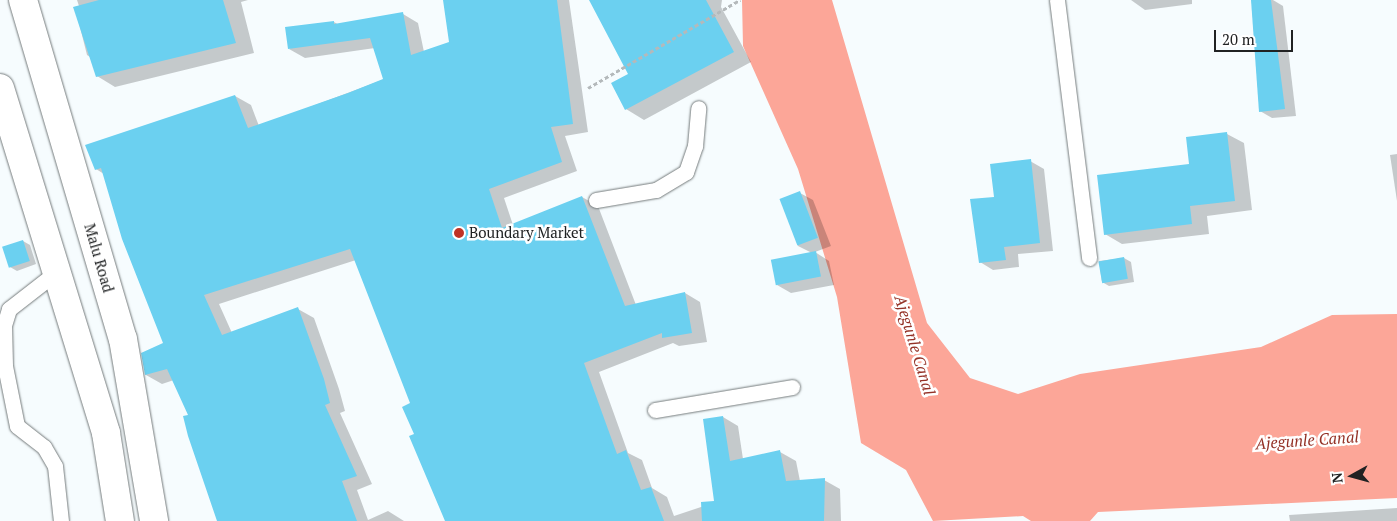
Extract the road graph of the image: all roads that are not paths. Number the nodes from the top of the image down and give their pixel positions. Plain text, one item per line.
1 (23, 0) edge
2 (1057, 0) edge
3 (0, 88) edge
4 (698, 108) dead end
5 (596, 200) dead end
6 (1090, 258) dead end
7 (54, 274) junction
8 (792, 387) dead end
9 (655, 410) dead end
10 (61, 521) edge
11 (120, 521) edge
12 (154, 521) edge

1 - 12 main road, Malu Road
2 - 6 lane
3 - 7 main road
4 - 5 lane
7 - 10 lane
7 - 11 main road
8 - 9 lane

